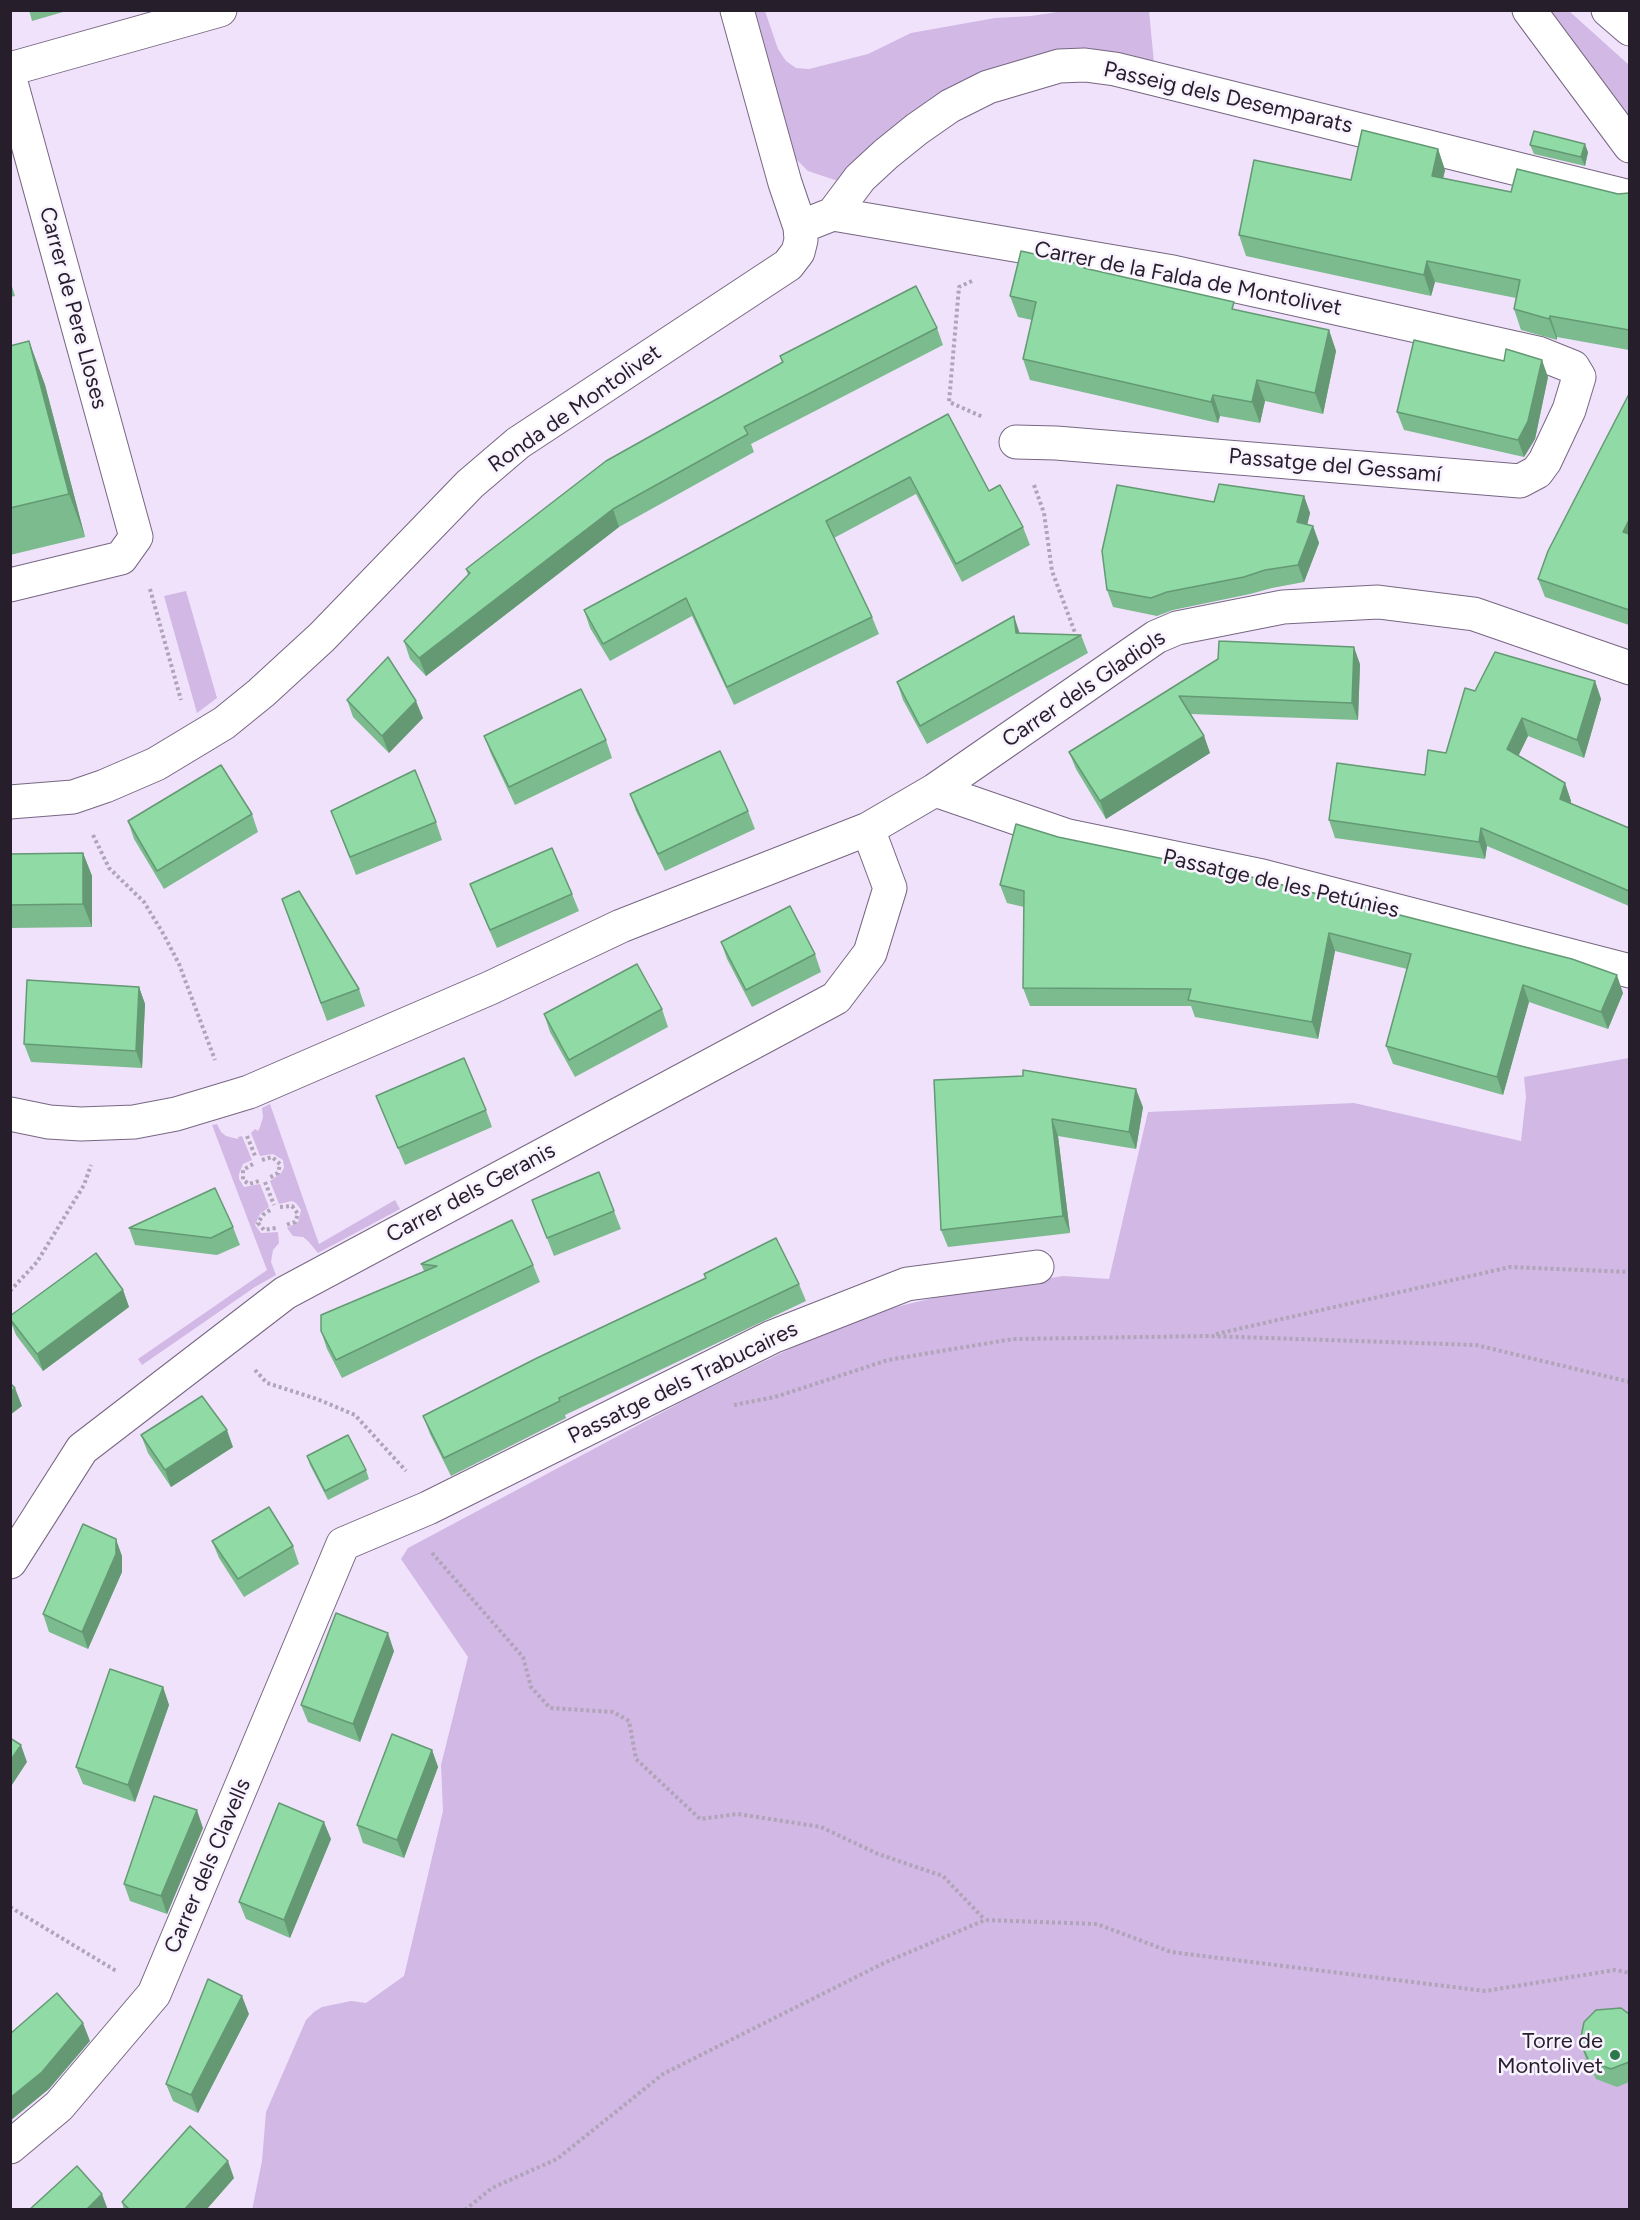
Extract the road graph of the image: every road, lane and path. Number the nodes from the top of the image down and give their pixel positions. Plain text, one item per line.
1 (220, 10) edge
2 (737, 10) edge
3 (1529, 10) edge
4 (1608, 10) edge
5 (1629, 29) edge
6 (10, 69) edge
7 (10, 79) edge
8 (1629, 146) edge
9 (1629, 197) edge
10 (833, 214) junction
11 (800, 227) junction
12 (1573, 367) joint
13 (1016, 442) dead end
14 (10, 585) edge
15 (152, 596) dead end
16 (1629, 668) edge
17 (182, 705) dead end
18 (935, 790) junction
19 (10, 802) edge
20 (868, 829) junction
21 (92, 833) dead end
22 (1629, 971) edge
23 (216, 1062) dead end
24 (10, 1114) edge
25 (101, 1123) junction
26 (247, 1134) dead end
27 (256, 1158) dead end
28 (262, 1160) dead end
29 (253, 1164) dead end
30 (269, 1178) dead end
31 (259, 1181) dead end
32 (265, 1182) dead end
33 (273, 1205) dead end
34 (280, 1207) dead end
35 (270, 1210) dead end
36 (286, 1225) dead end
37 (276, 1228) dead end
38 (1037, 1267) dead end
39 (1629, 1272) edge
40 (10, 1291) edge
41 (1209, 1336) junction
42 (226, 1339) junction
43 (1629, 1382) edge
44 (671, 1389) junction
45 (415, 1514) junction
46 (344, 1545) joint
47 (10, 1562) edge
48 (10, 1907) edge
49 (984, 1920) junction
50 (1629, 1972) edge
51 (154, 1994) junction
52 (10, 2147) edge
53 (465, 2210) edge

1 - 6 street
2 - 11 street, Ronda de Montolivet
3 - 8 street
4 - 5 street
7 - 14 street, Carrer de Pere Lloses
9 - 10 street, Passeig dels Desemparats
10 - 11 street
10 - 12 street, Carrer de la Falda de Montolivet
11 - 19 street, Ronda de Montolivet
12 - 13 street, Passatge del Gessamí
15 - 17 path
16 - 18 street, Carrer dels Gladiols
18 - 20 street
18 - 22 street, Passatge de les Petúnies
20 - 25 street
20 - 42 street, Carrer dels Geranis
21 - 23 path
24 - 25 street
25 - 40 path
26 - 27 path
28 - 30 path
29 - 31 path
32 - 33 path
34 - 36 path
35 - 37 path
38 - 44 street, Passatge dels Trabucaires
39 - 41 path
41 - 43 path
41 - 44 path
42 - 45 path
42 - 47 street, Carrer dels Geranis
44 - 45 street, Passatge dels Trabucaires
45 - 46 street, Passatge dels Trabucaires
45 - 49 path
46 - 51 street, Carrer dels Clavells
48 - 51 path
49 - 50 path
49 - 53 path
51 - 52 street, Carrer dels Clavells

